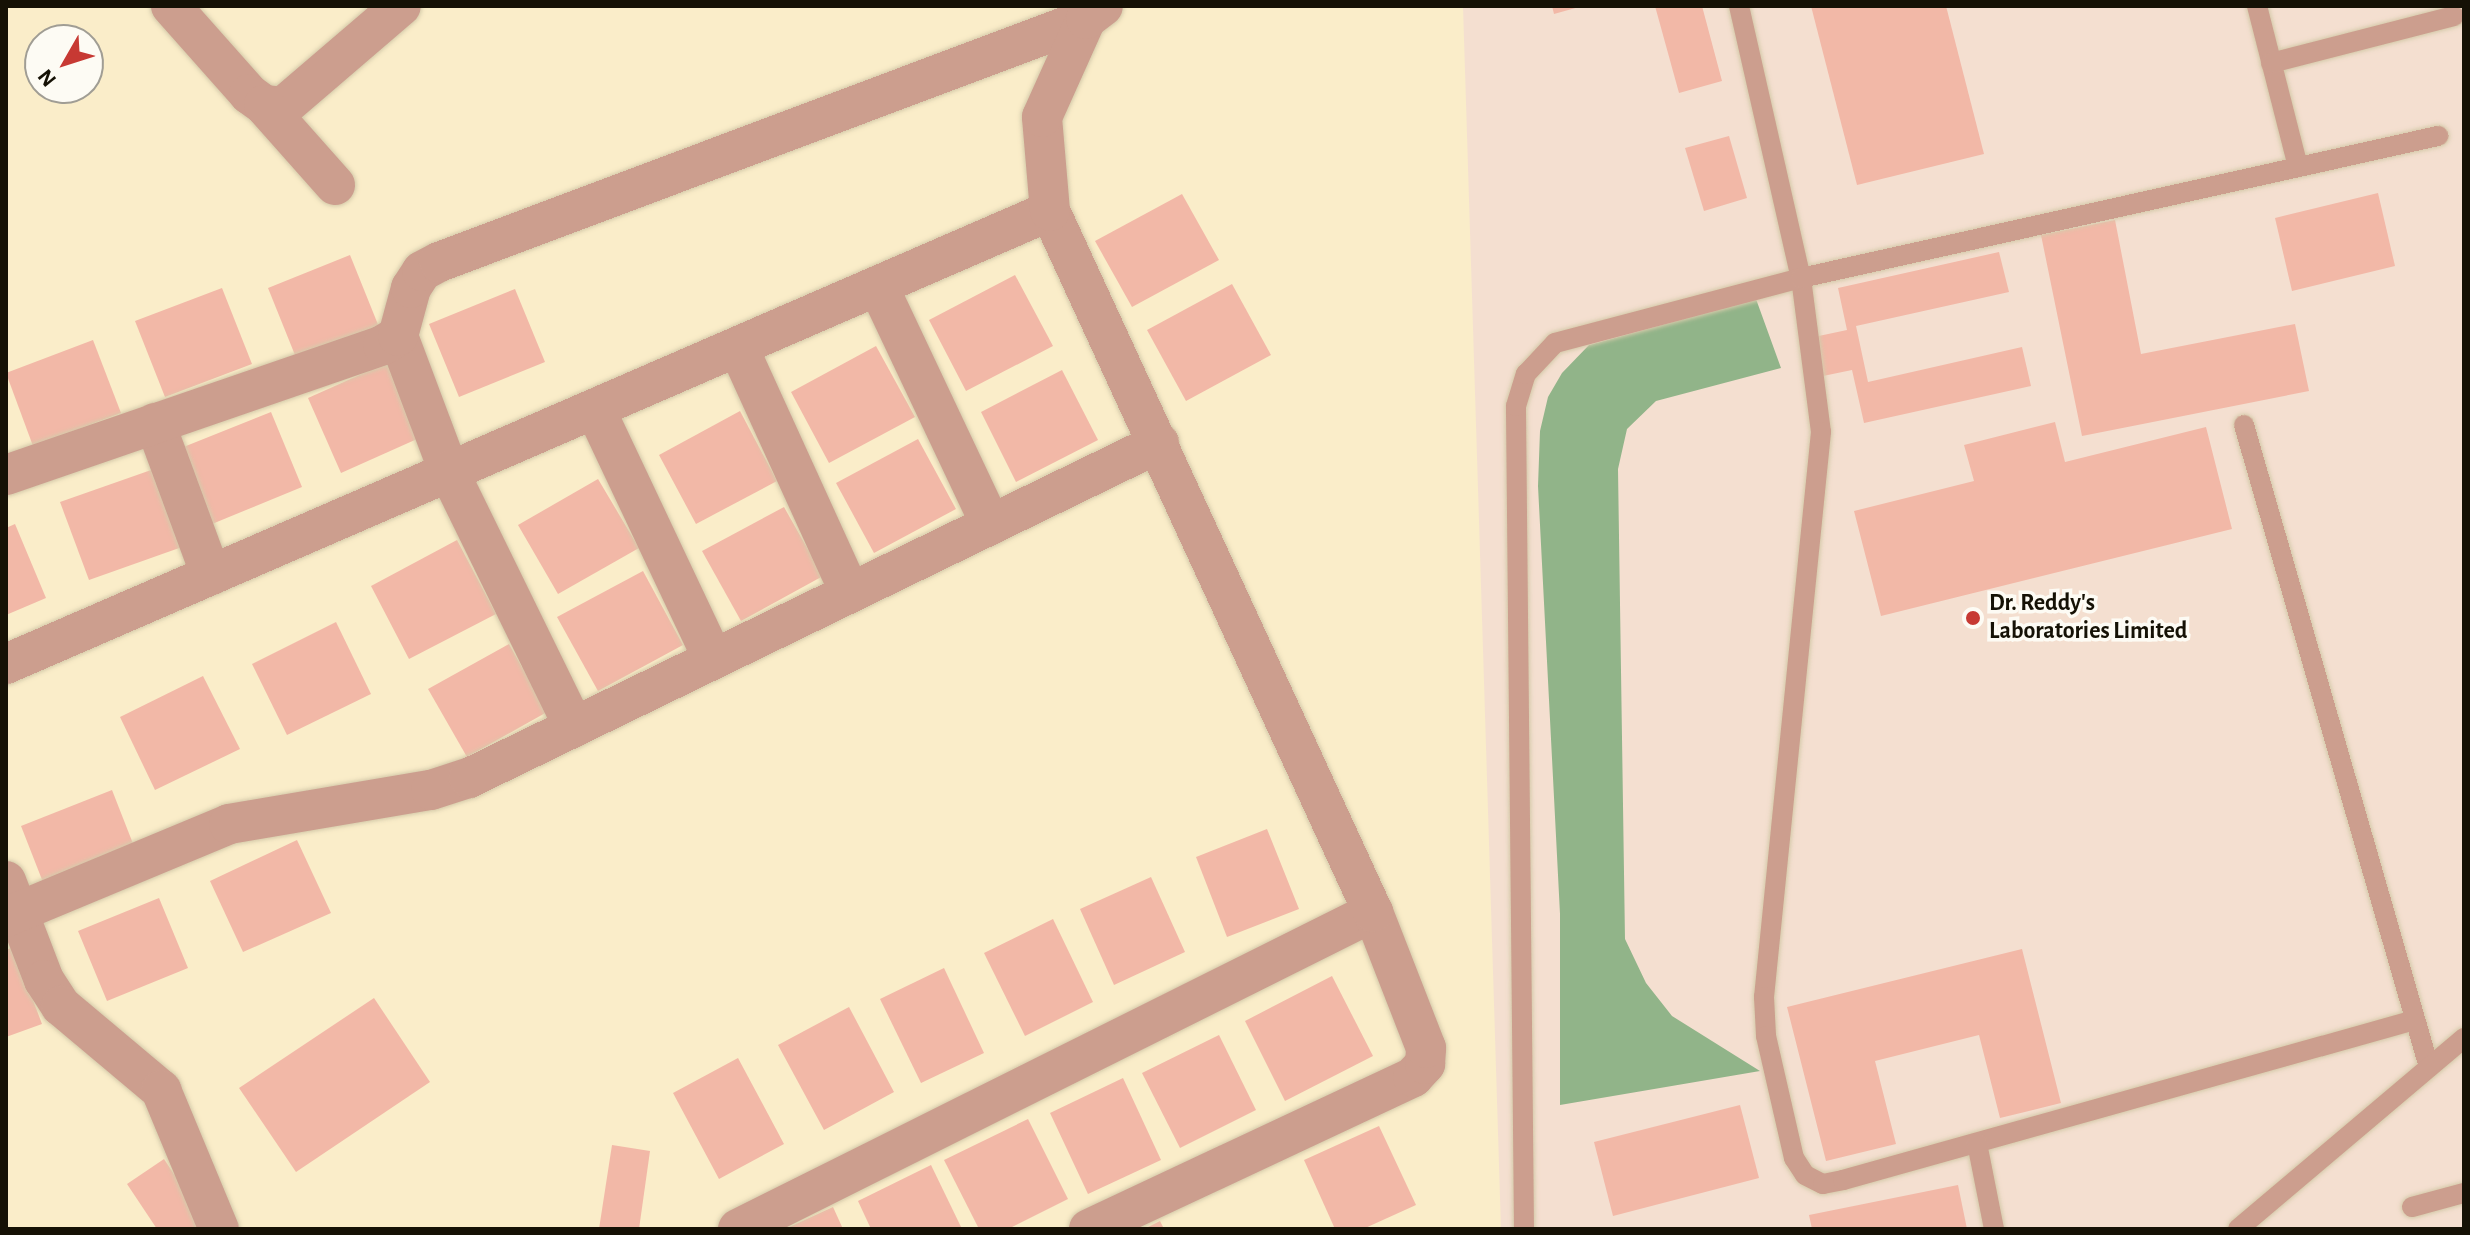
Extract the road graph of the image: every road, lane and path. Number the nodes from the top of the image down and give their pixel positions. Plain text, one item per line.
1 (171, 6) edge
2 (401, 6) edge
3 (1739, 6) edge
4 (2257, 6) edge
5 (1095, 12) edge
6 (2454, 16) dead end
7 (2271, 63) junction
8 (264, 105) junction
9 (2438, 136) dead end
10 (2298, 167) junction
11 (335, 185) dead end
12 (1050, 211) junction
13 (1801, 278) junction
14 (878, 286) junction
15 (398, 336) junction
16 (738, 347) junction
17 (595, 409) junction
18 (155, 423) junction
19 (2244, 425) dead end
20 (1159, 443) junction
21 (449, 472) junction
22 (6, 475) edge
23 (991, 525) junction
24 (211, 575) junction
25 (850, 593) junction
26 (713, 659) junction
27 (6, 664) edge
28 (574, 727) junction
29 (10, 904) edge
30 (1373, 912) junction
31 (2415, 1020) junction
32 (2464, 1038) edge
33 (2429, 1067) junction
34 (1977, 1143) junction
35 (2464, 1193) edge
36 (2412, 1207) dead end
37 (219, 1229) edge
38 (738, 1229) edge
39 (1089, 1229) edge
40 (1524, 1229) edge
41 (1994, 1229) edge
42 (2238, 1229) edge

1 - 8 street
2 - 8 street
3 - 13 lane
4 - 7 lane
5 - 12 street
5 - 15 street
6 - 7 lane
7 - 10 lane
8 - 11 street
9 - 10 lane
10 - 13 lane
12 - 14 street
12 - 20 street
13 - 34 lane
13 - 40 lane
14 - 16 street
14 - 23 street
15 - 18 street
15 - 21 street
16 - 17 street
16 - 25 street
17 - 21 street
17 - 26 street
18 - 22 street
18 - 24 street
19 - 31 lane
20 - 23 street
20 - 30 street
21 - 24 street
21 - 28 street
23 - 25 street
24 - 27 street
25 - 26 street
26 - 28 street
28 - 29 street
29 - 37 street
30 - 38 street
30 - 39 street
31 - 33 lane
31 - 34 lane
32 - 33 lane
33 - 42 lane
34 - 41 lane
35 - 36 lane

